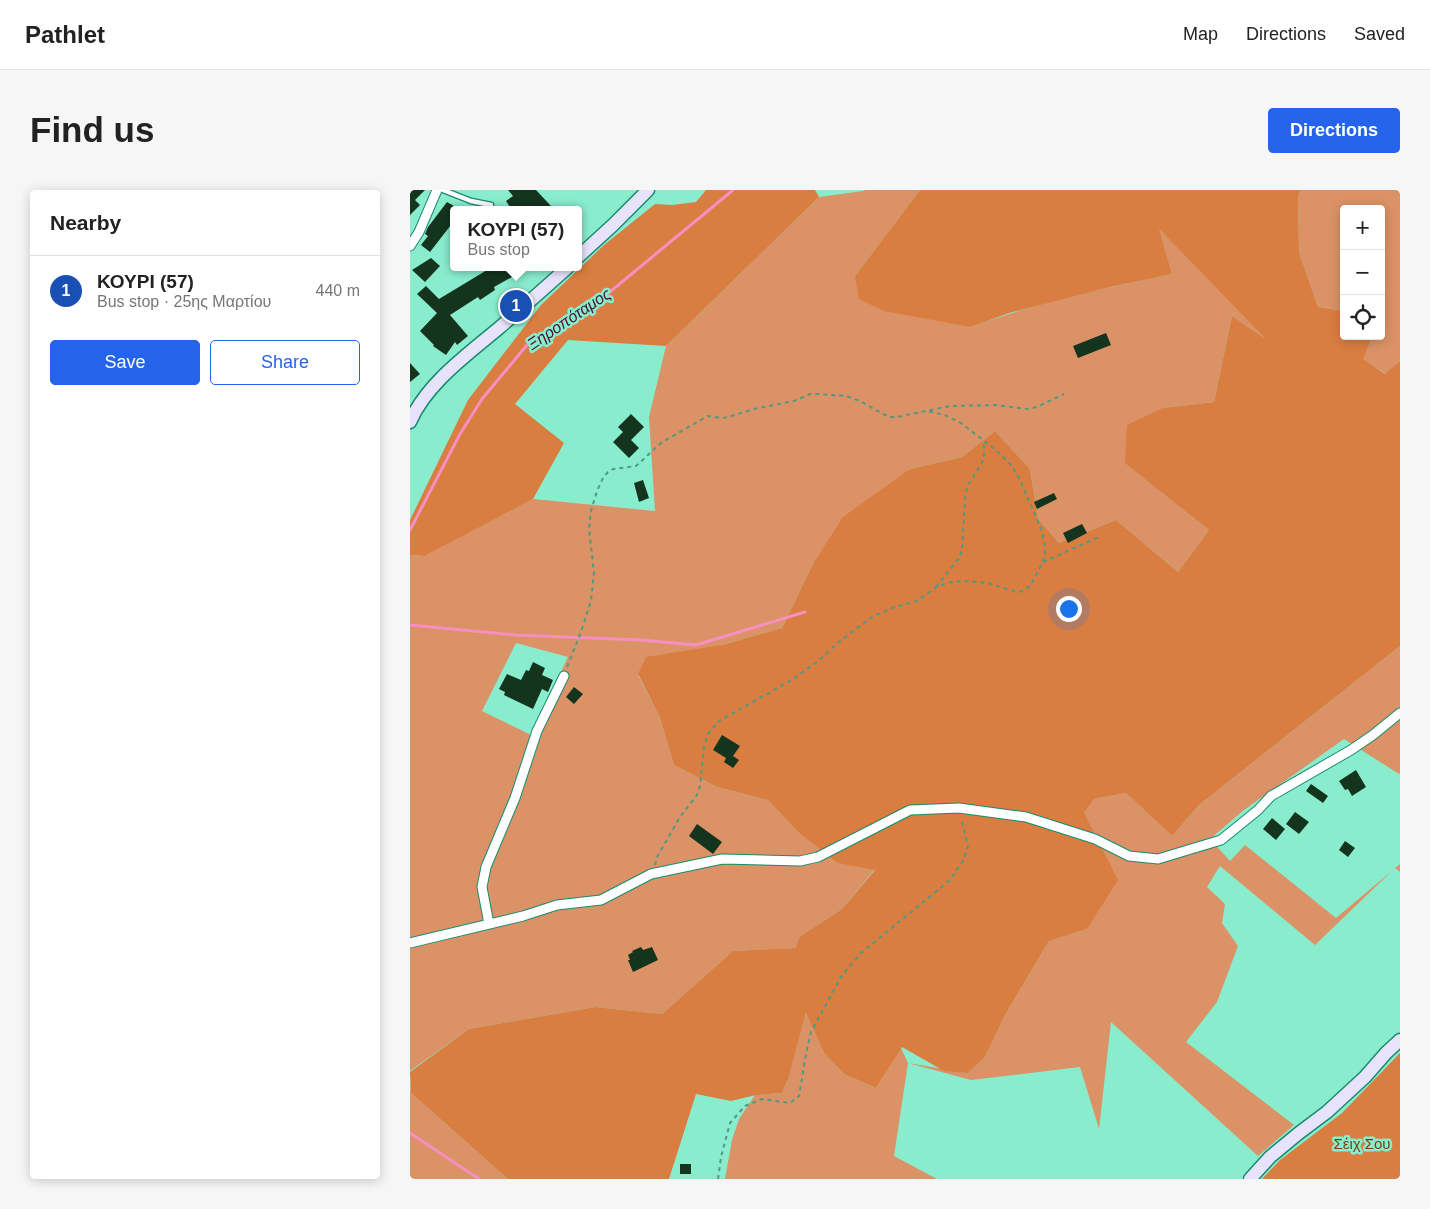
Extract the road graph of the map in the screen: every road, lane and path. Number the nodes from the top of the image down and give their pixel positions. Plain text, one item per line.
1 (438, 190) edge
2 (443, 190) edge
3 (648, 190) edge
4 (491, 205) dead end
5 (410, 246) edge
6 (582, 253) edge
7 (564, 271) edge
8 (1064, 394) dead end
9 (926, 411) junction
10 (410, 422) edge
11 (984, 442) junction
12 (1099, 537) dead end
13 (1043, 562) junction
14 (936, 587) junction
15 (564, 676) joint
16 (1400, 713) edge
17 (959, 808) junction
18 (651, 874) junction
19 (489, 924) junction
20 (410, 943) edge
21 (1400, 1040) edge
22 (718, 1179) edge
23 (1250, 1179) edge

1 - 5 street
2 - 4 lane
3 - 6 main road
7 - 10 main road
8 - 9 path
9 - 11 path
9 - 15 path
11 - 13 path
11 - 14 path
12 - 13 path
13 - 14 path
14 - 18 path
15 - 19 street
16 - 17 street
17 - 18 street
17 - 22 path
18 - 19 street
19 - 20 street
21 - 23 main road

